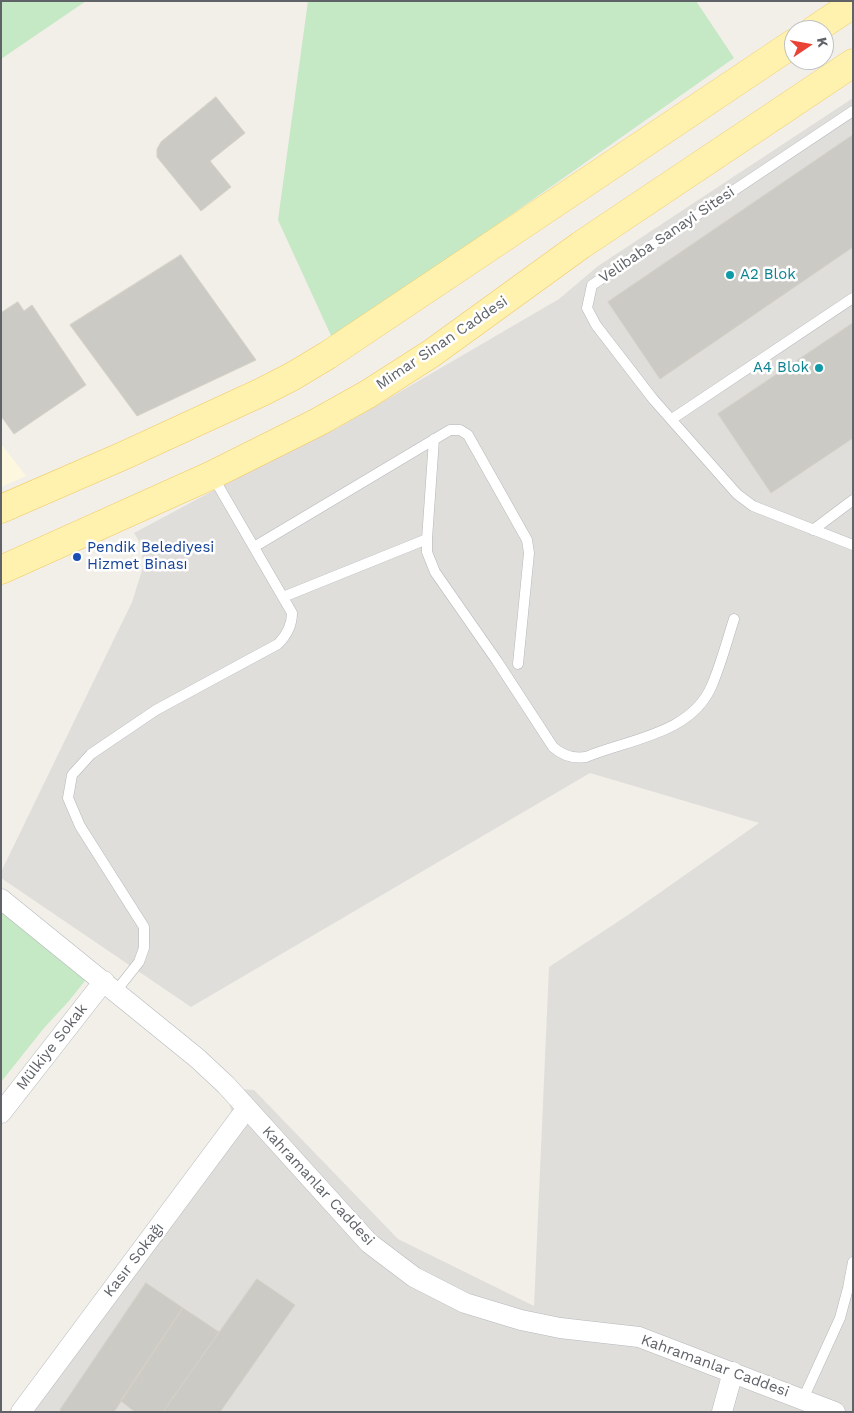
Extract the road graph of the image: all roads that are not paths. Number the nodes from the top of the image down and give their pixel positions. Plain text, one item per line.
1 (853, 4) edge
2 (829, 20) edge
3 (784, 50) edge
4 (853, 63) edge
5 (853, 111) edge
6 (853, 298) edge
7 (672, 419) junction
8 (434, 439) junction
9 (212, 475) junction
10 (853, 500) edge
11 (1, 508) edge
12 (813, 530) junction
13 (427, 539) junction
14 (853, 545) edge
15 (254, 547) junction
16 (1, 570) edge
17 (283, 597) junction
18 (734, 619) dead end
19 (518, 664) dead end
20 (1, 899) edge
21 (110, 986) junction
22 (247, 1108) junction
23 (1, 1113) edge
24 (853, 1262) edge
25 (733, 1372) junction
26 (803, 1399) junction
27 (21, 1412) edge
28 (722, 1412) edge
29 (835, 1412) edge

1 - 2 main road
3 - 11 main road
4 - 9 main road, Mimar Sinan Caddesi
5 - 7 lane, Velibaba Sanayi Sitesi
6 - 7 lane
7 - 12 lane, Velibaba Sanayi Sitesi
8 - 13 lane
8 - 15 lane
8 - 19 lane
9 - 15 lane
9 - 16 main road, Mimar Sinan Caddesi
10 - 12 lane
12 - 14 lane, Velibaba Sanayi Sitesi
13 - 17 lane
13 - 18 lane
15 - 17 lane
17 - 21 lane
20 - 21 street, Kahramanlar Caddesi
21 - 22 street, Kahramanlar Caddesi
21 - 23 street, Mülkiye Sokak
22 - 25 street, Kahramanlar Caddesi
22 - 27 street, Kasır Sokağı
24 - 26 lane
25 - 26 street, Kahramanlar Caddesi
25 - 28 street
26 - 29 street, Kahramanlar Caddesi

